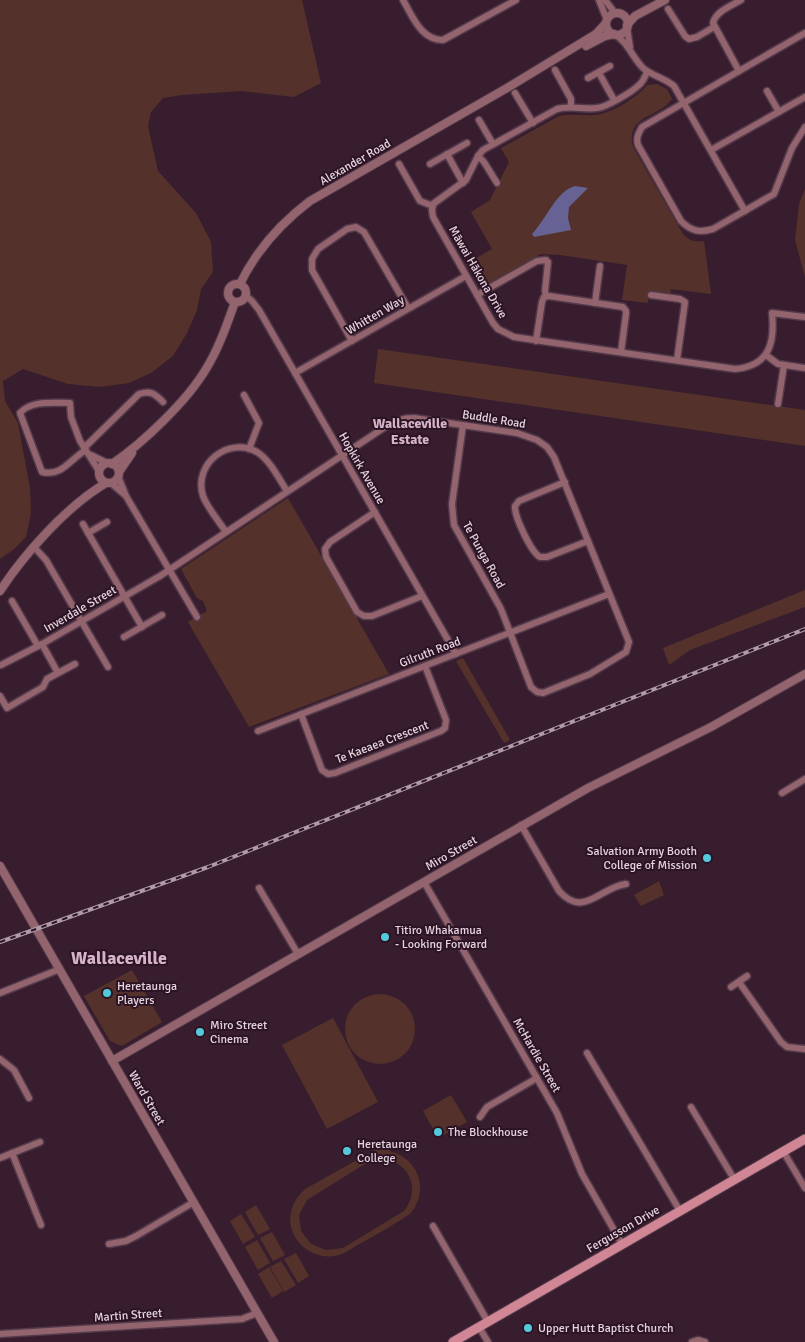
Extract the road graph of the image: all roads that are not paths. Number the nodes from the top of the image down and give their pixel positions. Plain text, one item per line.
1 (404, 0) edge
2 (516, 0) edge
3 (599, 0) edge
4 (606, 0) edge
5 (659, 0) edge
6 (665, 0) edge
7 (741, 0) edge
8 (668, 9) dead end
9 (617, 13) junction
10 (606, 21) junction
11 (627, 27) junction
12 (714, 27) junction
13 (805, 33) edge
14 (614, 34) junction
15 (632, 53) junction
16 (610, 66) dead end
17 (555, 70) dead end
18 (739, 71) junction
19 (598, 72) junction
20 (647, 72) junction
21 (588, 78) dead end
22 (507, 88) junction
23 (767, 91) dead end
24 (515, 93) dead end
25 (805, 97) edge
26 (614, 100) junction
27 (683, 102) junction
28 (572, 106) junction
29 (779, 112) junction
30 (479, 120) dead end
31 (533, 124) junction
32 (805, 127) edge
33 (467, 143) dead end
34 (493, 144) junction
35 (711, 150) junction
36 (448, 154) junction
37 (478, 156) junction
38 (399, 164) dead end
39 (430, 164) dead end
40 (463, 183) junction
41 (496, 183) dead end
42 (433, 206) junction
43 (745, 211) junction
44 (600, 266) dead end
45 (466, 276) junction
46 (240, 284) junction
47 (477, 295) junction
48 (651, 295) dead end
49 (246, 296) junction
50 (546, 296) junction
51 (235, 302) junction
52 (596, 303) junction
53 (408, 308) junction
54 (805, 318) edge
55 (536, 340) junction
56 (352, 341) junction
57 (621, 352) junction
58 (766, 355) junction
59 (677, 360) junction
60 (784, 365) junction
61 (805, 368) edge
62 (295, 373) junction
63 (244, 395) dead end
64 (163, 402) dead end
65 (778, 404) dead end
66 (463, 426) junction
67 (139, 443) junction
68 (249, 449) junction
69 (86, 451) junction
70 (342, 455) junction
71 (109, 464) junction
72 (99, 473) junction
73 (119, 474) junction
74 (565, 482) junction
75 (109, 483) junction
76 (287, 492) junction
77 (126, 496) junction
78 (80, 501) junction
79 (375, 512) junction
80 (107, 522) dead end
81 (83, 524) dead end
82 (226, 532) junction
83 (88, 533) junction
84 (588, 541) junction
85 (34, 547) junction
86 (169, 569) junction
87 (0, 591) edge
88 (610, 594) junction
89 (124, 596) junction
90 (422, 596) junction
91 (12, 601) dead end
92 (162, 615) dead end
93 (197, 617) dead end
94 (81, 621) junction
95 (142, 627) junction
96 (510, 633) junction
97 (124, 637) dead end
98 (40, 645) junction
99 (456, 654) junction
100 (74, 664) dead end
101 (0, 666) edge
102 (424, 666) junction
103 (108, 667) dead end
104 (58, 673) junction
105 (805, 674) edge
106 (0, 696) edge
107 (7, 708) junction
108 (0, 712) edge
109 (301, 714) junction
110 (262, 727) dead end
111 (805, 779) edge
112 (782, 792) dead end
113 (521, 826) junction
114 (0, 866) edge
115 (424, 882) junction
116 (626, 884) dead end
117 (259, 888) dead end
118 (298, 954) junction
119 (60, 969) junction
120 (747, 976) dead end
121 (739, 982) junction
122 (731, 987) dead end
123 (0, 993) edge
124 (805, 1049) edge
125 (587, 1053) dead end
126 (0, 1059) edge
127 (112, 1061) junction
128 (537, 1078) junction
129 (30, 1098) dead end
130 (691, 1108) dead end
131 (480, 1117) dead end
132 (805, 1138) edge
133 (40, 1142) dead end
134 (784, 1151) junction
135 (12, 1153) junction
136 (0, 1158) edge
137 (804, 1172) edge
138 (798, 1176) junction
139 (734, 1179) junction
140 (805, 1188) edge
141 (194, 1202) junction
142 (680, 1211) junction
143 (40, 1225) dead end
144 (433, 1226) dead end
145 (109, 1244) dead end
146 (622, 1244) junction
147 (257, 1313) junction
148 (488, 1322) junction
149 (479, 1327) junction
150 (0, 1334) edge
151 (274, 1342) edge
152 (453, 1342) edge
153 (488, 1342) edge
154 (692, 1342) edge
155 (705, 1342) edge

1 - 2 street
3 - 10 street
4 - 9 street
5 - 9 street, Alexander Road
6 - 11 street, Alexander Road
7 - 12 street
8 - 12 street
9 - 10 street, Alexander Road
9 - 11 street
10 - 14 street
10 - 22 street, Alexander Road
11 - 14 street, Alexander Road
11 - 15 street
12 - 18 street
13 - 18 street
14 - 15 street
14 - 22 street, Alexander Road
15 - 20 street
16 - 19 street
17 - 28 street
18 - 27 street
19 - 21 street
19 - 26 street
20 - 26 street
20 - 27 street
22 - 46 street, Alexander Road
23 - 29 street
24 - 31 street
25 - 29 street
26 - 28 street
27 - 35 street
27 - 43 street
28 - 31 street
29 - 35 street
30 - 34 street
31 - 34 street
32 - 43 street
33 - 36 street
34 - 37 street
35 - 43 street
36 - 39 street
36 - 40 street
37 - 40 street
37 - 41 street
38 - 42 street
40 - 42 street
42 - 45 street, Māwai Hākona Drive
44 - 52 street
45 - 47 street, Māwai Hākona Drive
45 - 53 street, Whitten Way
46 - 49 street
46 - 51 street
47 - 50 street
47 - 55 street, Māwai Hākona Drive
48 - 59 street
49 - 51 street
49 - 62 street, Hopkirk Avenue
50 - 52 street
50 - 55 street
51 - 67 street
52 - 57 street
53 - 56 street, Whitten Way
53 - 56 street
54 - 58 street
55 - 57 street, Māwai Hākona Drive
56 - 62 street, Whitten Way
57 - 59 street, Māwai Hākona Drive
58 - 59 street, Māwai Hākona Drive
58 - 60 street
60 - 61 street
60 - 65 street
62 - 70 street, Hopkirk Avenue
63 - 68 street
64 - 69 street
66 - 70 street, Buddle Road
66 - 74 street, Buddle Road
66 - 96 street, Te Punga Road
67 - 71 street
67 - 73 street
68 - 76 street
68 - 82 street
69 - 69 street
69 - 71 street
69 - 72 street
70 - 76 street, Buddle Road
70 - 79 street, Hopkirk Avenue
71 - 72 street
71 - 73 street
72 - 75 street
72 - 78 street
73 - 75 street
73 - 77 street
74 - 84 street, Buddle Road
74 - 84 street
75 - 77 street
75 - 78 street
76 - 82 street, Buddle Road
77 - 86 street
78 - 85 street
79 - 90 street, Hopkirk Avenue
79 - 90 street
80 - 83 street
81 - 83 street
82 - 86 street, Buddle Road
83 - 89 street
84 - 88 street, Buddle Road
85 - 87 street
85 - 94 street
86 - 89 street, Inverdale Street
86 - 93 street
88 - 96 street, Gilruth Road
88 - 96 street, Te Punga Road
89 - 94 street, Inverdale Street
89 - 95 street
90 - 99 street, Hopkirk Avenue
91 - 98 street
92 - 95 street
94 - 98 street, Inverdale Street
94 - 103 street
95 - 97 street
96 - 99 street, Gilruth Road
98 - 101 street, Inverdale Street
98 - 104 street
99 - 102 street, Gilruth Road
100 - 104 street
102 - 109 street, Gilruth Road
102 - 109 street, Te Kaeaea Crescent
104 - 107 street
105 - 113 street, Miro Street
106 - 107 street
107 - 108 street
109 - 110 street, Gilruth Road
111 - 112 street
113 - 115 street, Miro Street
113 - 116 street
114 - 119 street, Ward Street
115 - 118 street, Miro Street
115 - 128 street, McHardie Street
117 - 118 street
118 - 127 street, Miro Street
119 - 123 street
119 - 127 street, Ward Street
120 - 121 street
121 - 122 street
121 - 124 street
125 - 142 street
126 - 129 street
127 - 141 street, Ward Street
128 - 131 street
128 - 146 street, McHardie Street
130 - 139 street
132 - 134 main road, Fergusson Drive
133 - 135 street
134 - 138 street
134 - 139 main road, Fergusson Drive
135 - 136 street
135 - 143 street
137 - 138 street
138 - 140 street
139 - 142 main road, Fergusson Drive
141 - 145 street
141 - 147 street, Ward Street
142 - 146 main road, Fergusson Drive
144 - 148 street
146 - 148 main road, Fergusson Drive
147 - 150 street, Martin Street
147 - 151 street, Ward Street
148 - 149 main road, Fergusson Drive
149 - 152 main road, Fergusson Drive
149 - 153 street
154 - 155 street

